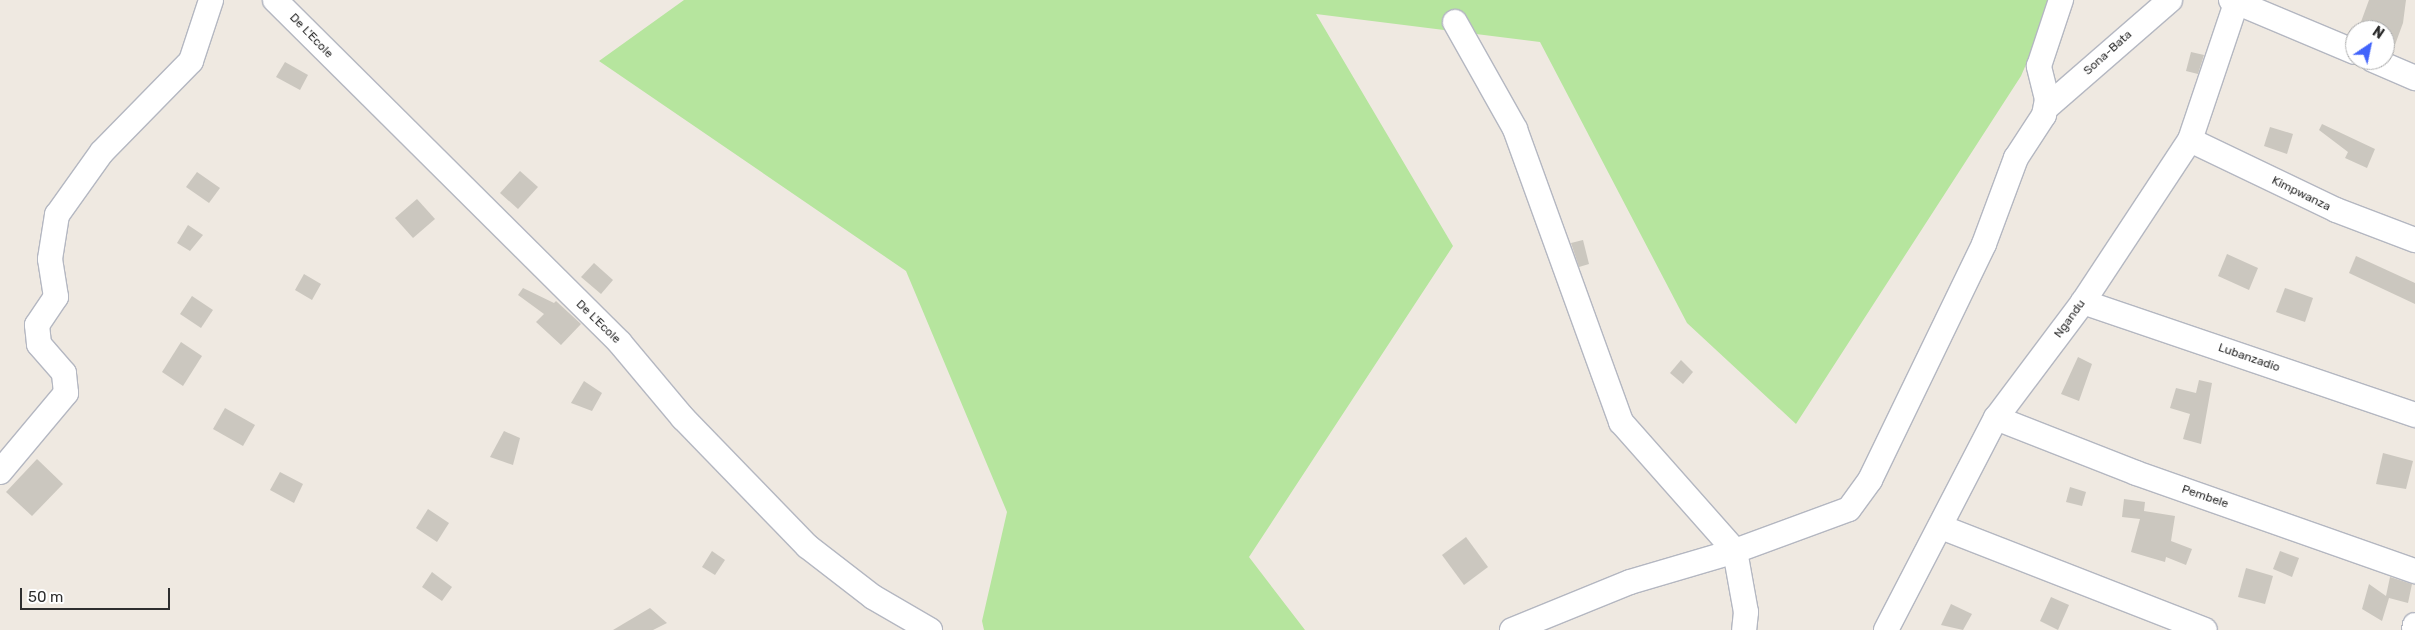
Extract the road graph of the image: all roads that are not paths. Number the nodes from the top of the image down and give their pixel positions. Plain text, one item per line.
1 (211, 0) edge
2 (275, 0) edge
3 (2061, 0) edge
4 (2170, 0) edge
5 (2235, 0) edge
6 (1455, 22) dead end
7 (2345, 48) edge
8 (2395, 69) edge
9 (2415, 78) edge
10 (2047, 107) junction
11 (2190, 140) junction
12 (2415, 240) edge
13 (2083, 302) junction
14 (2415, 415) edge
15 (1996, 418) junction
16 (0, 472) edge
17 (1941, 527) junction
18 (1735, 551) junction
19 (2415, 571) edge
20 (2415, 625) edge
21 (930, 630) edge
22 (1512, 630) edge
23 (1744, 630) edge
24 (1886, 630) edge
25 (2205, 630) edge
26 (2414, 630) edge

1 - 16 street
2 - 21 street, De L'Ecole
3 - 10 street
4 - 10 street, Sona-Bata
5 - 7 street
5 - 11 street, Ngandu
6 - 18 street
8 - 9 street
10 - 18 street, Sona-Bata
11 - 12 street, Kimpwanza
11 - 13 street, Ngandu
13 - 14 street, Lubanzadio
13 - 15 street, Ngandu
15 - 17 street, Ngandu
15 - 19 street, Pembele
17 - 24 street, Ngandu
17 - 25 street
18 - 22 street, Sona-Bata
18 - 23 street
20 - 26 street

